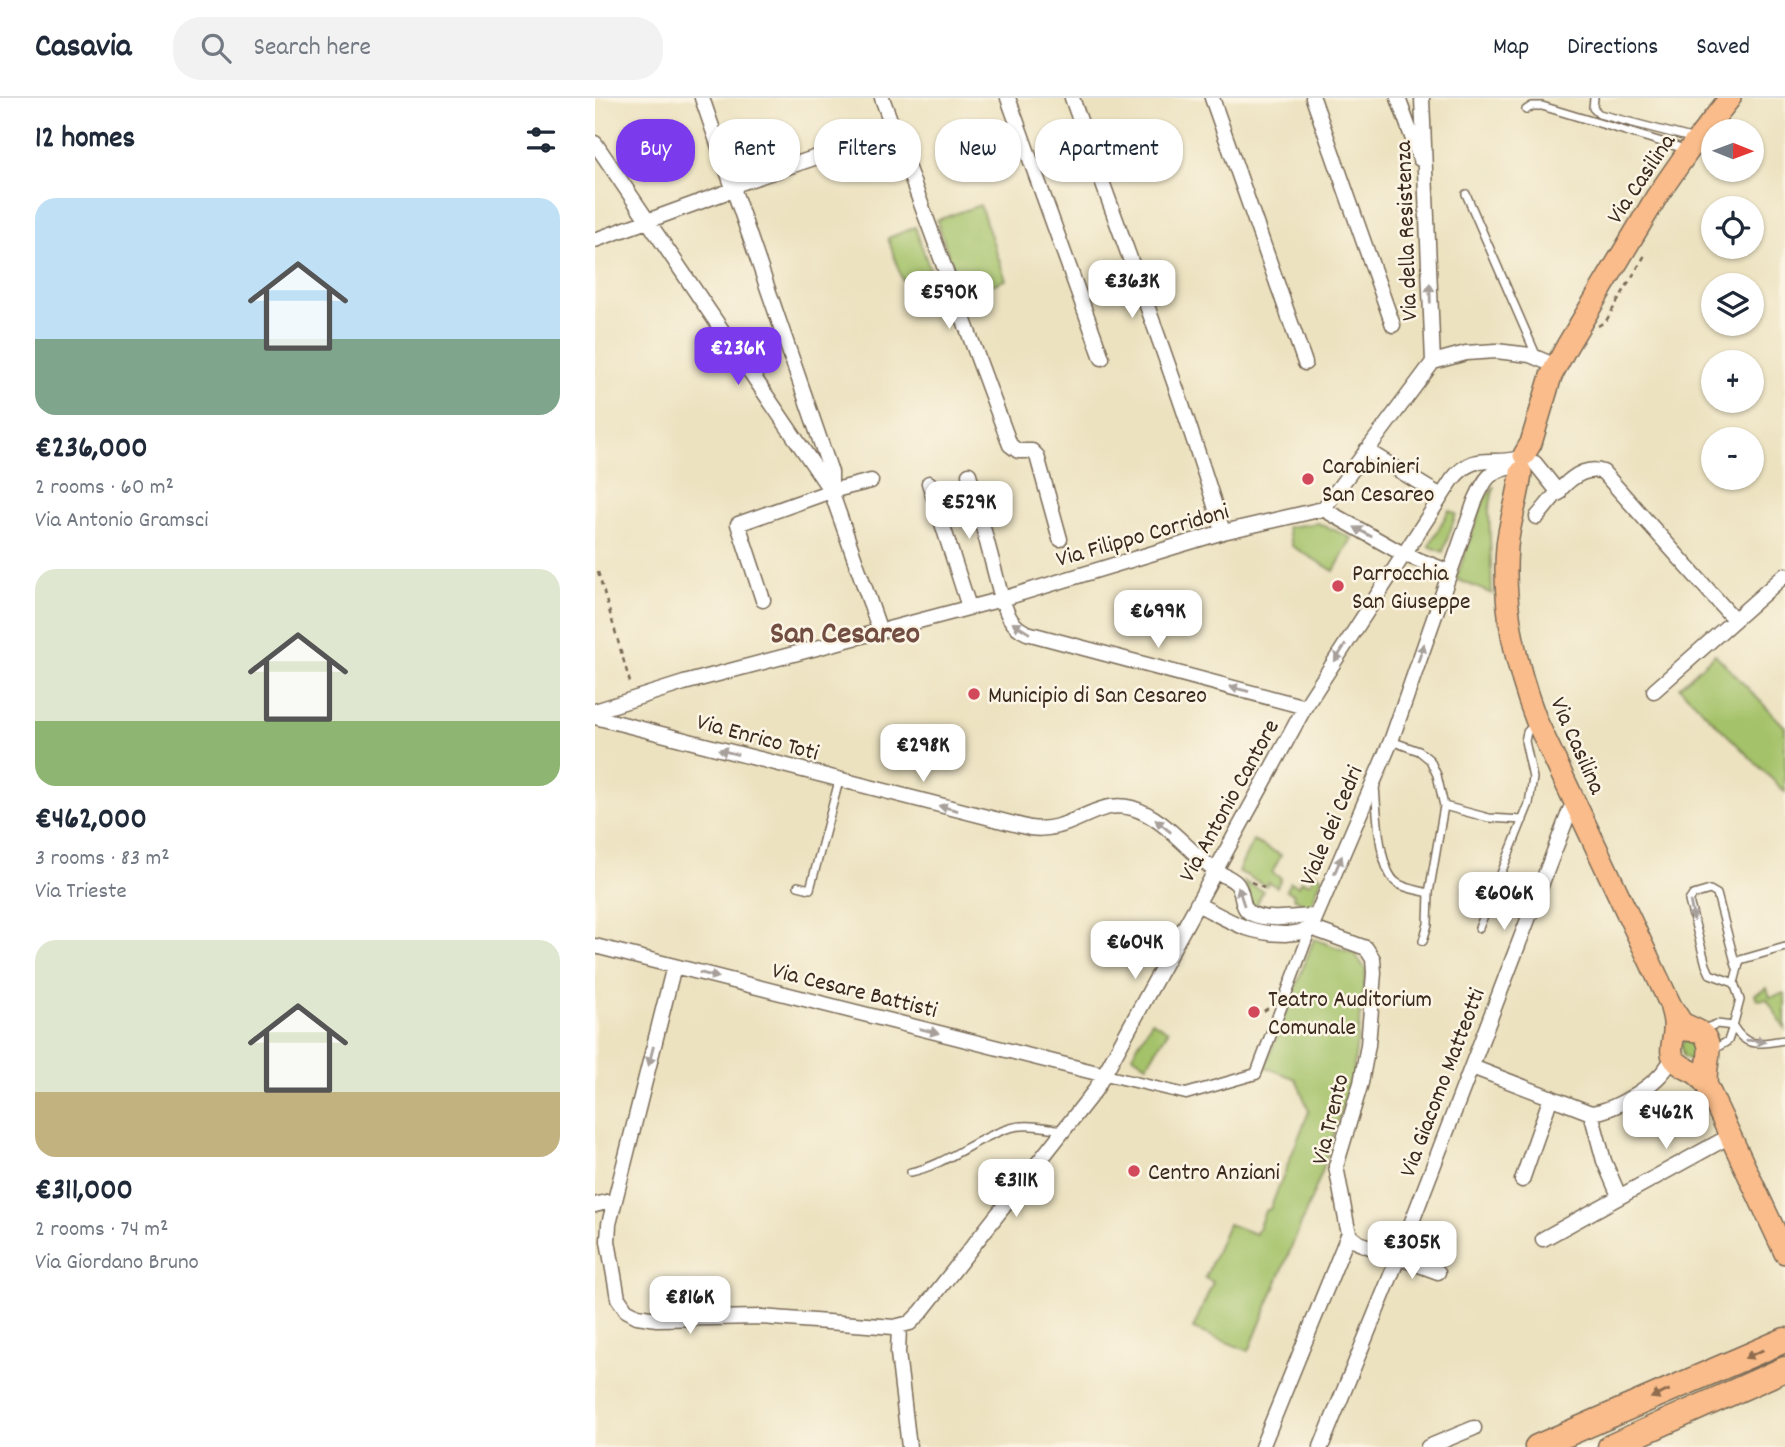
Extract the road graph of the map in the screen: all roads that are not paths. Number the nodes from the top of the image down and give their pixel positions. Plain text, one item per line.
1 (702, 98) edge
2 (882, 98) edge
3 (1009, 98) edge
4 (1072, 98) edge
5 (1212, 98) edge
6 (1313, 98) edge
7 (1398, 98) edge
8 (1422, 98) edge
9 (1594, 98) edge
10 (1730, 98) edge
11 (1525, 110) dead end
12 (890, 119) edge
13 (595, 143) edge
14 (1693, 145) junction
15 (814, 159) edge
16 (1425, 174) junction
17 (913, 182) edge
18 (734, 187) junction
19 (1466, 194) dead end
20 (646, 221) junction
21 (595, 240) edge
22 (1393, 325) dead end
23 (1102, 358) dead end
24 (1433, 362) junction
25 (1547, 362) junction
26 (1305, 363) dead end
27 (1366, 450) junction
28 (1527, 466) junction
29 (1457, 473) junction
30 (969, 474) dead end
31 (871, 481) dead end
32 (929, 483) dead end
33 (831, 491) junction
34 (1559, 493) junction
35 (1441, 496) junction
36 (1475, 501) junction
37 (1323, 509) junction
38 (1537, 517) dead end
39 (1223, 532) junction
40 (1060, 539) dead end
41 (1403, 554) junction
42 (1450, 572) junction
43 (1785, 575) edge
44 (1002, 599) junction
45 (763, 600) dead end
46 (969, 607) junction
47 (1733, 618) junction
48 (880, 631) junction
49 (1654, 691) dead end
50 (1305, 707) junction
51 (595, 711) edge
52 (595, 717) edge
53 (1538, 722) junction
54 (1391, 741) junction
55 (1374, 779) junction
56 (839, 781) junction
57 (1444, 806) junction
58 (1570, 810) dead end
59 (1523, 820) junction
60 (1214, 871) junction
61 (797, 886) dead end
62 (1429, 893) junction
63 (1197, 904) junction
64 (1314, 922) junction
65 (1479, 928) dead end
66 (1423, 941) dead end
67 (595, 946) edge
68 (1785, 947) edge
69 (674, 966) junction
70 (1736, 966) junction
71 (1734, 983) junction
72 (1671, 1006) junction
73 (1733, 1026) junction
74 (1698, 1030) junction
75 (1785, 1040) edge
76 (1709, 1054) junction
77 (1678, 1060) junction
78 (1472, 1067) junction
79 (1105, 1076) junction
80 (1707, 1086) junction
81 (1551, 1097) junction
82 (1591, 1113) junction
83 (1064, 1130) junction
84 (1730, 1136) junction
85 (911, 1172) dead end
86 (1522, 1180) dead end
87 (1619, 1196) junction
88 (614, 1200) junction
89 (595, 1205) edge
90 (1349, 1233) junction
91 (1543, 1239) dead end
92 (1785, 1253) edge
93 (1398, 1258) junction
94 (1438, 1272) dead end
95 (899, 1327) junction
96 (1785, 1340) edge
97 (1785, 1369) edge
98 (1475, 1428) dead end
99 (1539, 1446) edge
100 (909, 1447) edge
101 (1262, 1447) edge
102 (1321, 1447) edge
103 (1427, 1447) edge
104 (1610, 1447) edge

1 - 18 street
2 - 12 street
3 - 23 street
4 - 39 street
5 - 26 street
6 - 22 street
7 - 16 street
8 - 16 street, Via della Resistenza
9 - 14 lane
10 - 14 main road, Via Casilina
11 - 14 lane
13 - 20 street
14 - 25 main road, Via Casilina
15 - 18 street
24 -> 16 street, Via della Resistenza
17 - 40 street
18 - 20 street
18 - 33 street
19 - 25 lane
20 - 21 street
20 - 33 street
24 - 25 street
24 - 27 street
25 - 28 main road, Via Casilina
27 - 35 street
27 - 37 street
28 - 29 street
28 - 34 street
28 - 36 street, Viale dei Cedri
28 - 53 main road, Via Casilina
29 - 35 street, Via Antonio Cantore
29 - 36 street
30 - 44 street
31 - 33 street
32 - 46 street
33 - 45 street
33 - 48 street
34 - 38 street
34 - 47 street
35 - 41 street, Via Antonio Cantore
36 - 42 street, Viale dei Cedri
37 - 39 street, Via Filippo Corridoni
41 -> 37 street
39 - 44 street, Via Filippo Corridoni
41 - 42 street
41 -> 50 street, Via Antonio Cantore
54 -> 42 street, Viale dei Cedri
43 - 47 street
44 - 46 street, Via Filippo Corridoni
50 -> 44 street
46 - 48 street, Via Filippo Corridoni
47 - 49 street
48 - 51 street, Via Filippo Corridoni
50 - 60 street, Via Antonio Cantore
56 -> 52 street, Via Enrico Toti
53 - 59 lane
53 - 72 main road, Via Casilina
54 - 55 street, Viale dei Cedri
54 - 57 lane
55 - 62 lane
64 -> 55 street, Viale dei Cedri
60 -> 56 street, Via Enrico Toti
56 - 61 lane
57 - 59 lane
57 - 62 lane
58 - 78 street, Via Giacomo Matteotti
59 - 65 lane
60 - 63 street, Via Antonio Cantore
64 -> 60 street, Via Enrico Toti
62 - 66 lane
63 - 64 street
63 - 79 street, Via Antonio Cantore
64 - 79 street, Viale dei Cedri
64 - 90 street, Via Trento
67 - 69 street, Via Cesare Battisti
68 - 70 lane
69 -> 79 street, Via Cesare Battisti
69 -> 88 street
70 - 71 lane
70 -> 71 lane
71 - 73 lane
72 - 74 main road, Via Casilina
72 - 77 main road, Via Casilina
73 - 74 lane
73 -> 75 lane
73 - 76 lane
74 - 76 main road, Via Casilina
74 - 77 main road
76 - 77 main road
76 - 80 main road
77 - 80 main road
77 - 82 street
78 - 81 street
78 - 93 street, Via Giacomo Matteotti
79 - 83 street, Via Antonio Cantore
80 - 84 main road
81 - 82 street
81 - 86 street
82 - 87 street
83 - 85 lane
83 - 95 street, Via Antonio Cantore
84 - 87 street
84 - 92 main road
87 - 91 street
88 - 89 street
88 - 95 street
90 - 93 street
90 - 101 street
93 - 94 street
93 - 102 street, Via Giacomo Matteotti
95 - 100 street
96 -> 99 highway
97 - 104 highway
98 - 103 street

